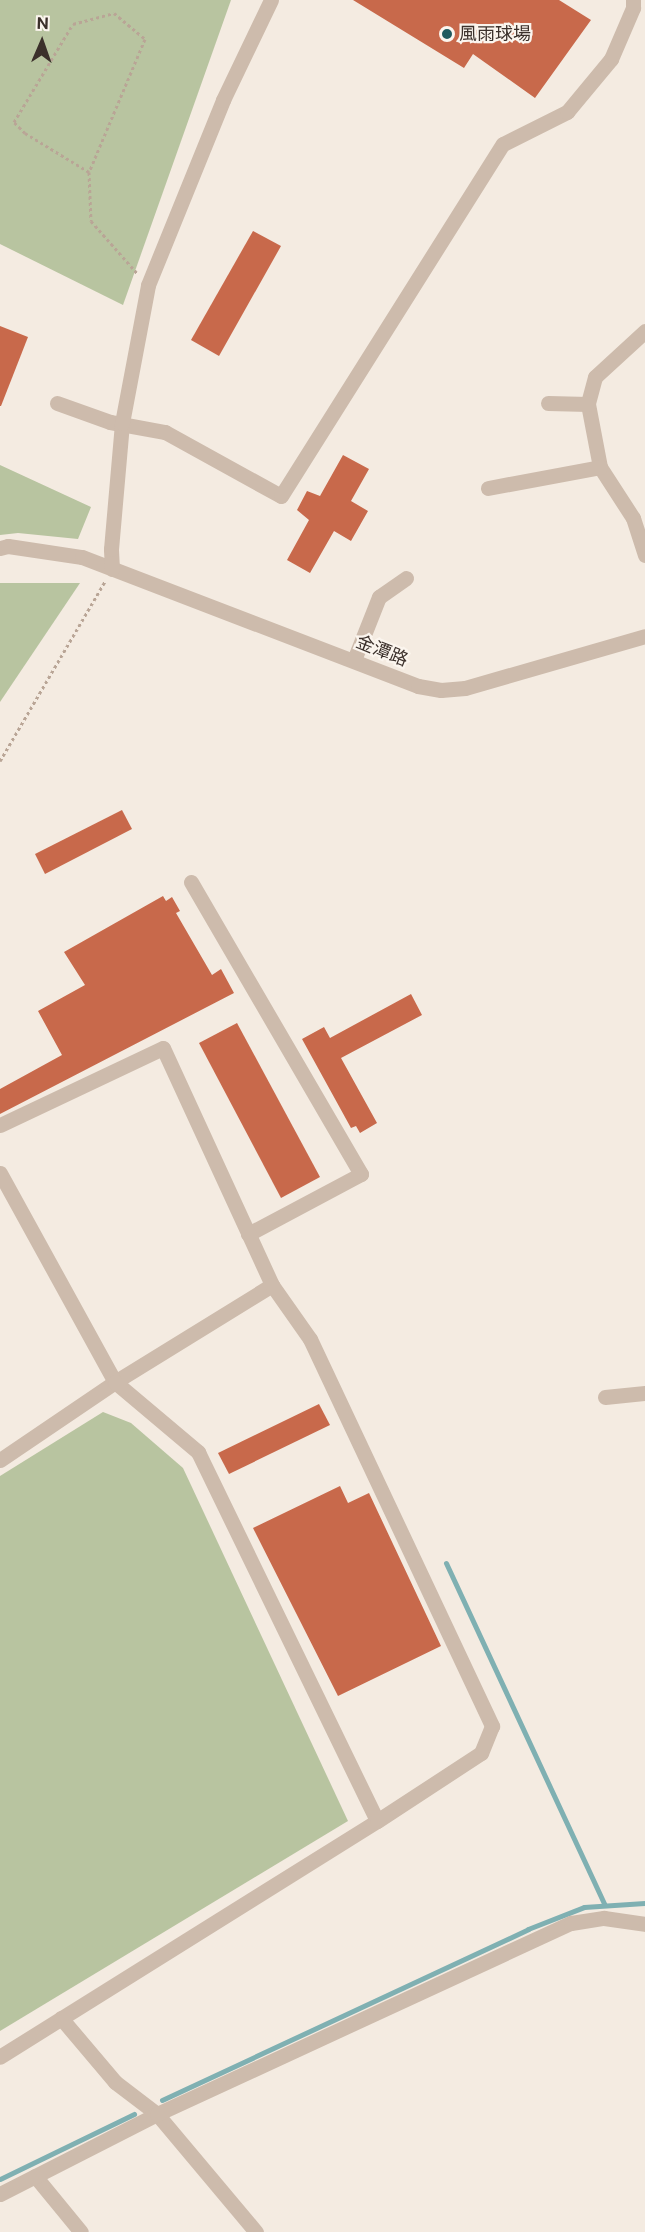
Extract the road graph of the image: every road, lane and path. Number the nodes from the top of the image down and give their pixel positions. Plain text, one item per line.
1 (271, 0) edge
2 (633, 0) edge
3 (89, 172) junction
4 (148, 285) junction
5 (645, 332) edge
6 (57, 403) dead end
7 (548, 403) dead end
8 (588, 404) junction
9 (122, 423) junction
10 (600, 467) junction
11 (488, 488) dead end
12 (0, 548) edge
13 (645, 555) edge
14 (112, 569) junction
15 (406, 578) dead end
16 (645, 636) edge
17 (354, 660) junction
18 (0, 761) edge
19 (191, 882) dead end
20 (0, 1125) edge
21 (0, 1173) edge
22 (248, 1234) junction
23 (272, 1285) junction
24 (115, 1382) junction
25 (645, 1393) edge
26 (605, 1397) dead end
27 (0, 1460) edge
28 (377, 1821) junction
29 (645, 1924) edge
30 (62, 2018) junction
31 (0, 2056) edge
32 (158, 2114) junction
33 (35, 2176) junction
34 (0, 2194) edge
35 (81, 2232) edge
36 (256, 2232) edge

1 - 4 street
2 - 9 street
3 - 3 path
3 - 4 path
4 - 9 street
5 - 8 street
6 - 9 street
7 - 8 street
8 - 10 street
9 - 14 street
10 - 11 street
10 - 13 street
12 - 14 street, 金潭路
14 - 17 street, 金潭路
14 - 18 path
15 - 17 street
16 - 17 street, 金潭路
19 - 22 street
20 - 22 street
21 - 24 street
22 - 23 street
23 - 24 street
23 - 28 street
24 - 27 street
24 - 28 street
25 - 26 street
28 - 30 street
29 - 32 street
30 - 31 street
30 - 32 street
32 - 33 street
32 - 36 street
33 - 34 street
33 - 35 street

